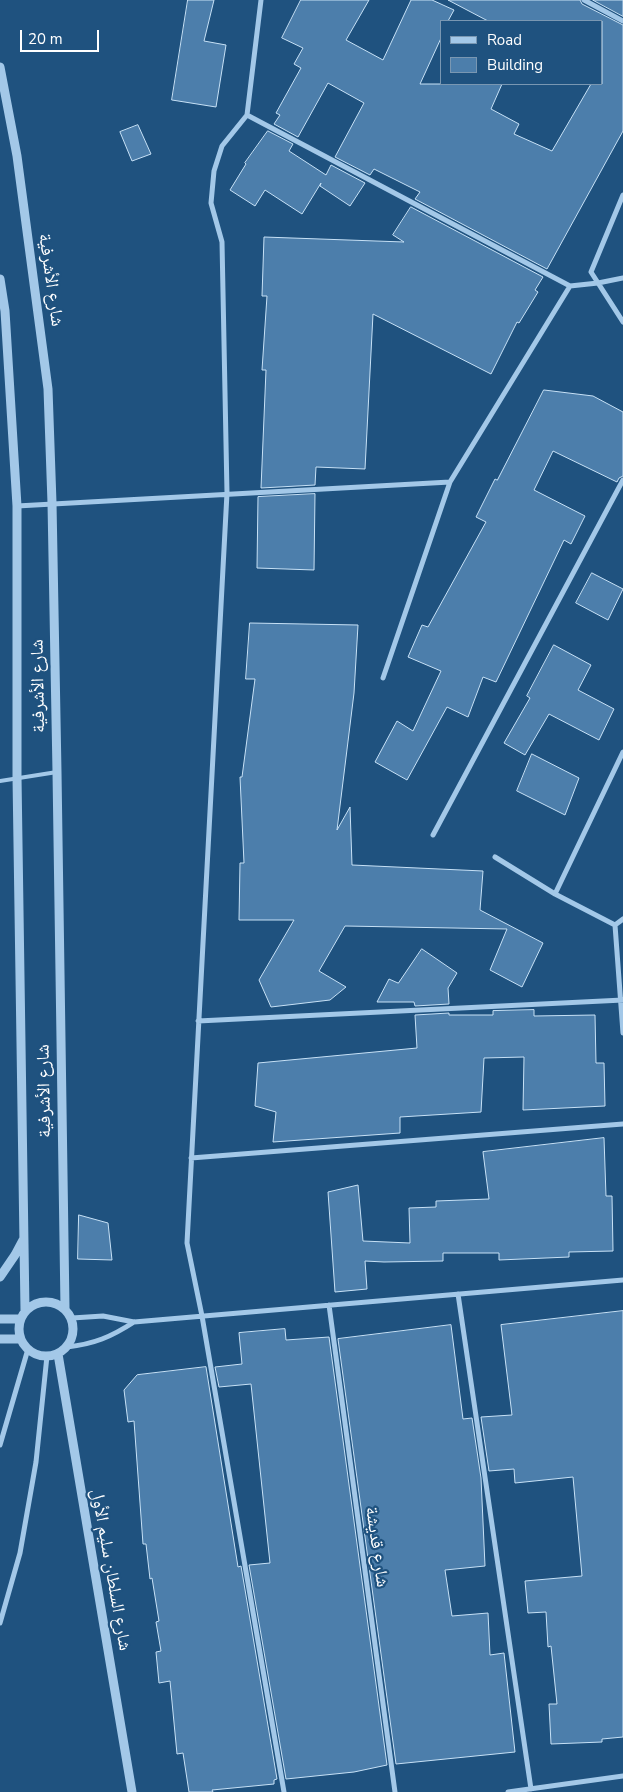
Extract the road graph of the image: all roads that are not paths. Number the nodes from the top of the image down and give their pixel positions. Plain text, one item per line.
1 (261, 0) edge
2 (584, 0) edge
3 (623, 21) edge
4 (0, 67) edge
5 (247, 115) junction
6 (623, 195) edge
7 (623, 278) edge
8 (0, 279) edge
9 (598, 283) junction
10 (570, 286) junction
11 (623, 322) edge
12 (623, 480) edge
13 (450, 482) junction
14 (227, 494) junction
15 (52, 504) junction
16 (17, 506) junction
17 (383, 678) dead end
18 (623, 752) edge
19 (57, 772) junction
20 (16, 777) junction
21 (0, 781) edge
22 (433, 834) dead end
23 (495, 857) dead end
24 (555, 894) junction
25 (623, 919) edge
26 (615, 925) junction
27 (622, 1001) edge
28 (198, 1021) junction
29 (623, 1033) edge
30 (623, 1124) edge
31 (191, 1158) junction
32 (24, 1237) junction
33 (0, 1278) edge
34 (623, 1280) edge
35 (458, 1294) junction
36 (329, 1305) junction
37 (65, 1308) junction
38 (25, 1310) junction
39 (202, 1316) junction
40 (72, 1318) junction
41 (0, 1319) edge
42 (20, 1319) junction
43 (134, 1322) junction
44 (0, 1339) edge
45 (20, 1339) junction
46 (67, 1347) junction
47 (28, 1350) junction
48 (58, 1354) junction
49 (48, 1356) junction
50 (0, 1445) edge
51 (0, 1623) edge
52 (623, 1776) edge
53 (531, 1789) junction
54 (132, 1792) edge
55 (284, 1792) edge
56 (395, 1792) edge
57 (508, 1792) edge

1 - 5 street
2 - 3 street
4 - 15 street, شارع الأشرفية
5 - 10 street
5 - 14 street
6 - 9 street
7 - 9 street
8 - 16 street, شارع الأشرفية
9 - 10 street
9 - 11 street
10 - 13 street
12 - 22 street
13 - 14 street
13 - 17 street
14 - 15 street
14 - 28 street
15 - 16 street
15 - 19 street, شارع الأشرفية
16 - 20 street, شارع الأشرفية
18 - 24 street
19 - 20 lane
19 - 37 street, شارع الأشرفية
20 - 21 lane
20 - 32 street, شارع الأشرفية
23 - 24 street
24 - 26 street
25 - 26 street
26 - 27 street
27 - 28 street
27 - 29 street
28 - 31 street
30 - 31 street
31 - 39 street
32 - 33 street
32 - 38 street, شارع الأشرفية
34 - 35 street
35 - 36 street
35 - 53 street
36 - 39 street
36 - 56 street, شارع قديشة
37 - 38 street
37 - 40 street
38 - 42 street
39 - 43 street
39 - 55 street
40 - 43 street
40 - 46 street
41 - 42 street
42 - 45 street
43 - 46 street
44 - 45 street
45 - 47 street
46 - 48 street
47 - 49 street
47 - 50 street
48 - 49 street
48 - 54 street, شارع السلطان سليم الأول
49 - 51 street
52 - 53 street
53 - 57 street

